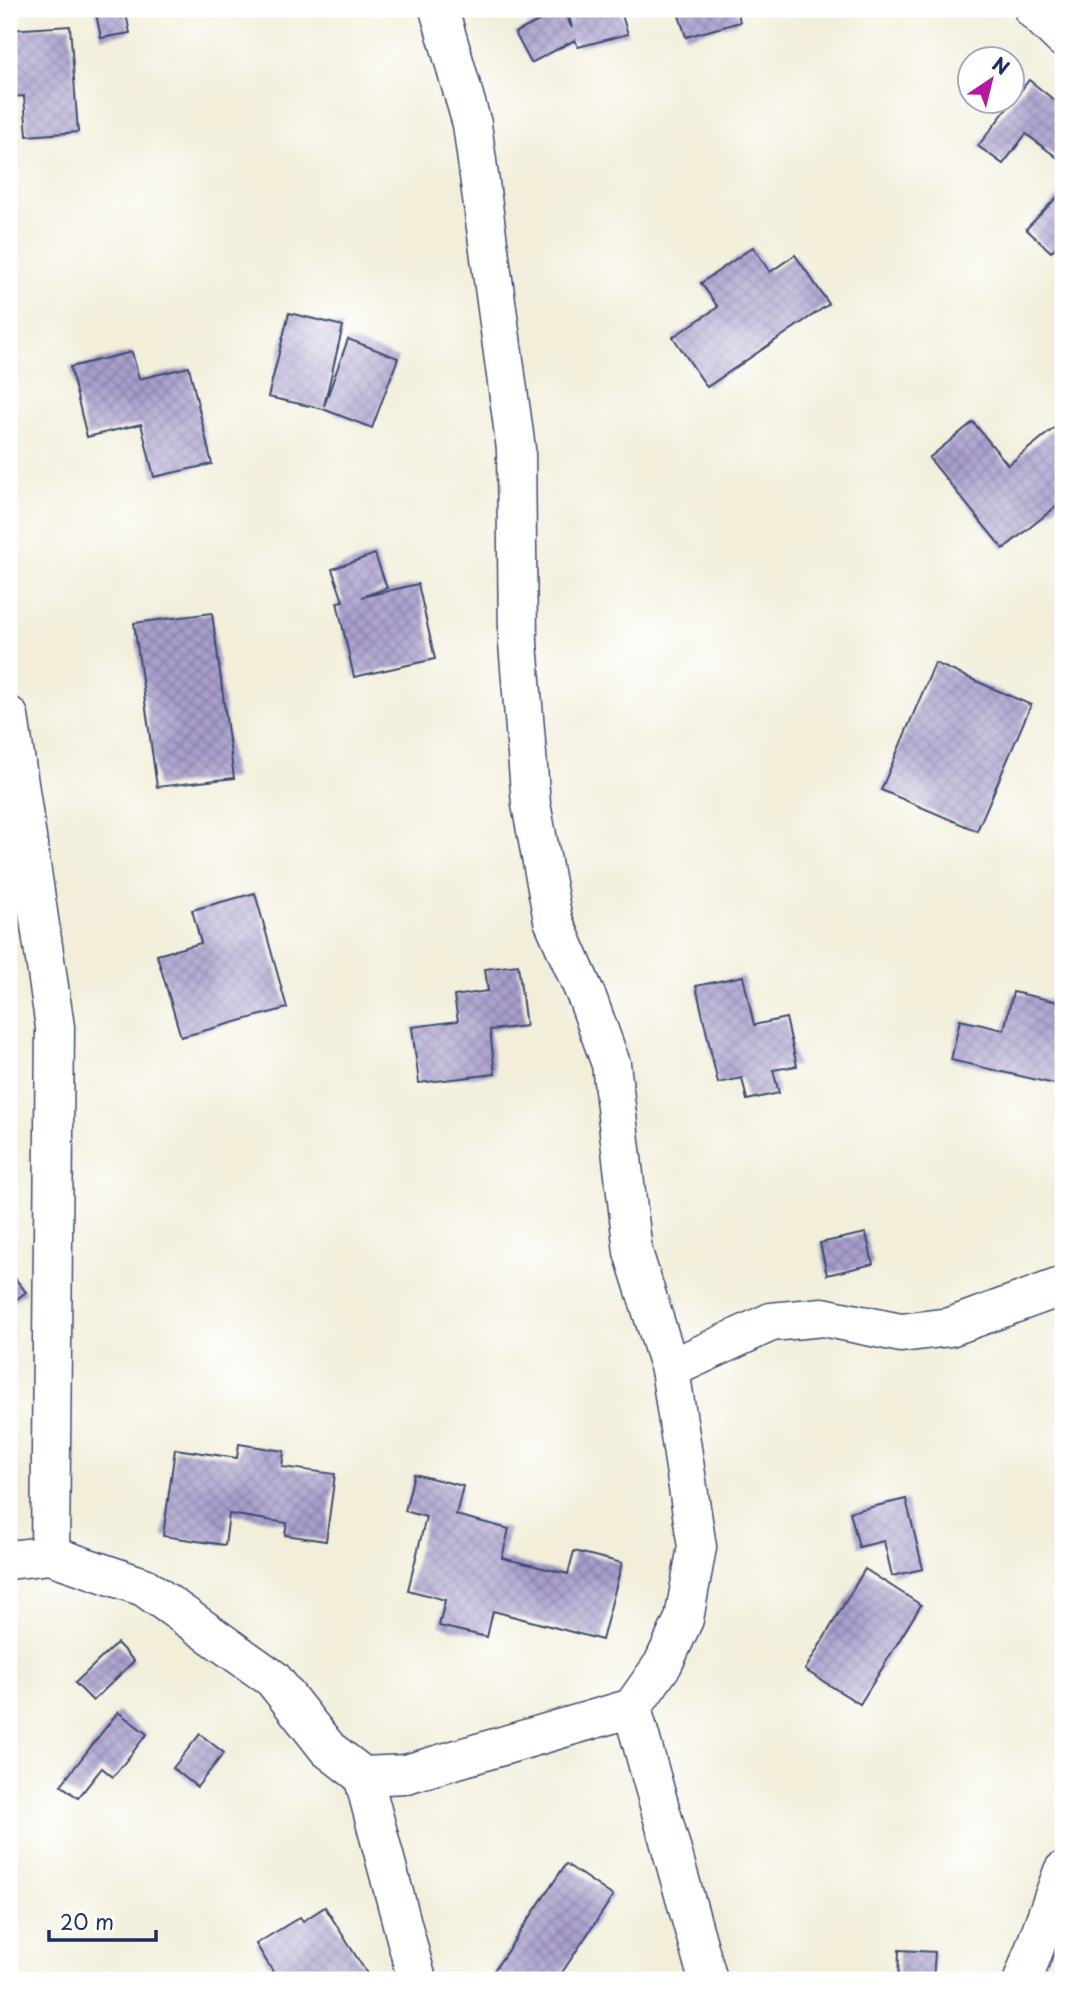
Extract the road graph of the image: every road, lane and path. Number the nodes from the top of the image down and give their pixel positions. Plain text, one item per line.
1 (439, 9) edge
2 (9, 716) edge
3 (1063, 1286) edge
4 (670, 1369) junction
5 (50, 1555) junction
6 (9, 1560) edge
7 (632, 1708) junction
8 (363, 1776) junction
9 (1063, 1871) edge
10 (417, 1980) edge
11 (708, 1980) edge
12 (1023, 1980) edge

1 - 4 street
2 - 5 street
3 - 4 street
4 - 7 street
5 - 6 street
5 - 8 street
7 - 8 street
7 - 11 street
8 - 10 street
9 - 12 street

